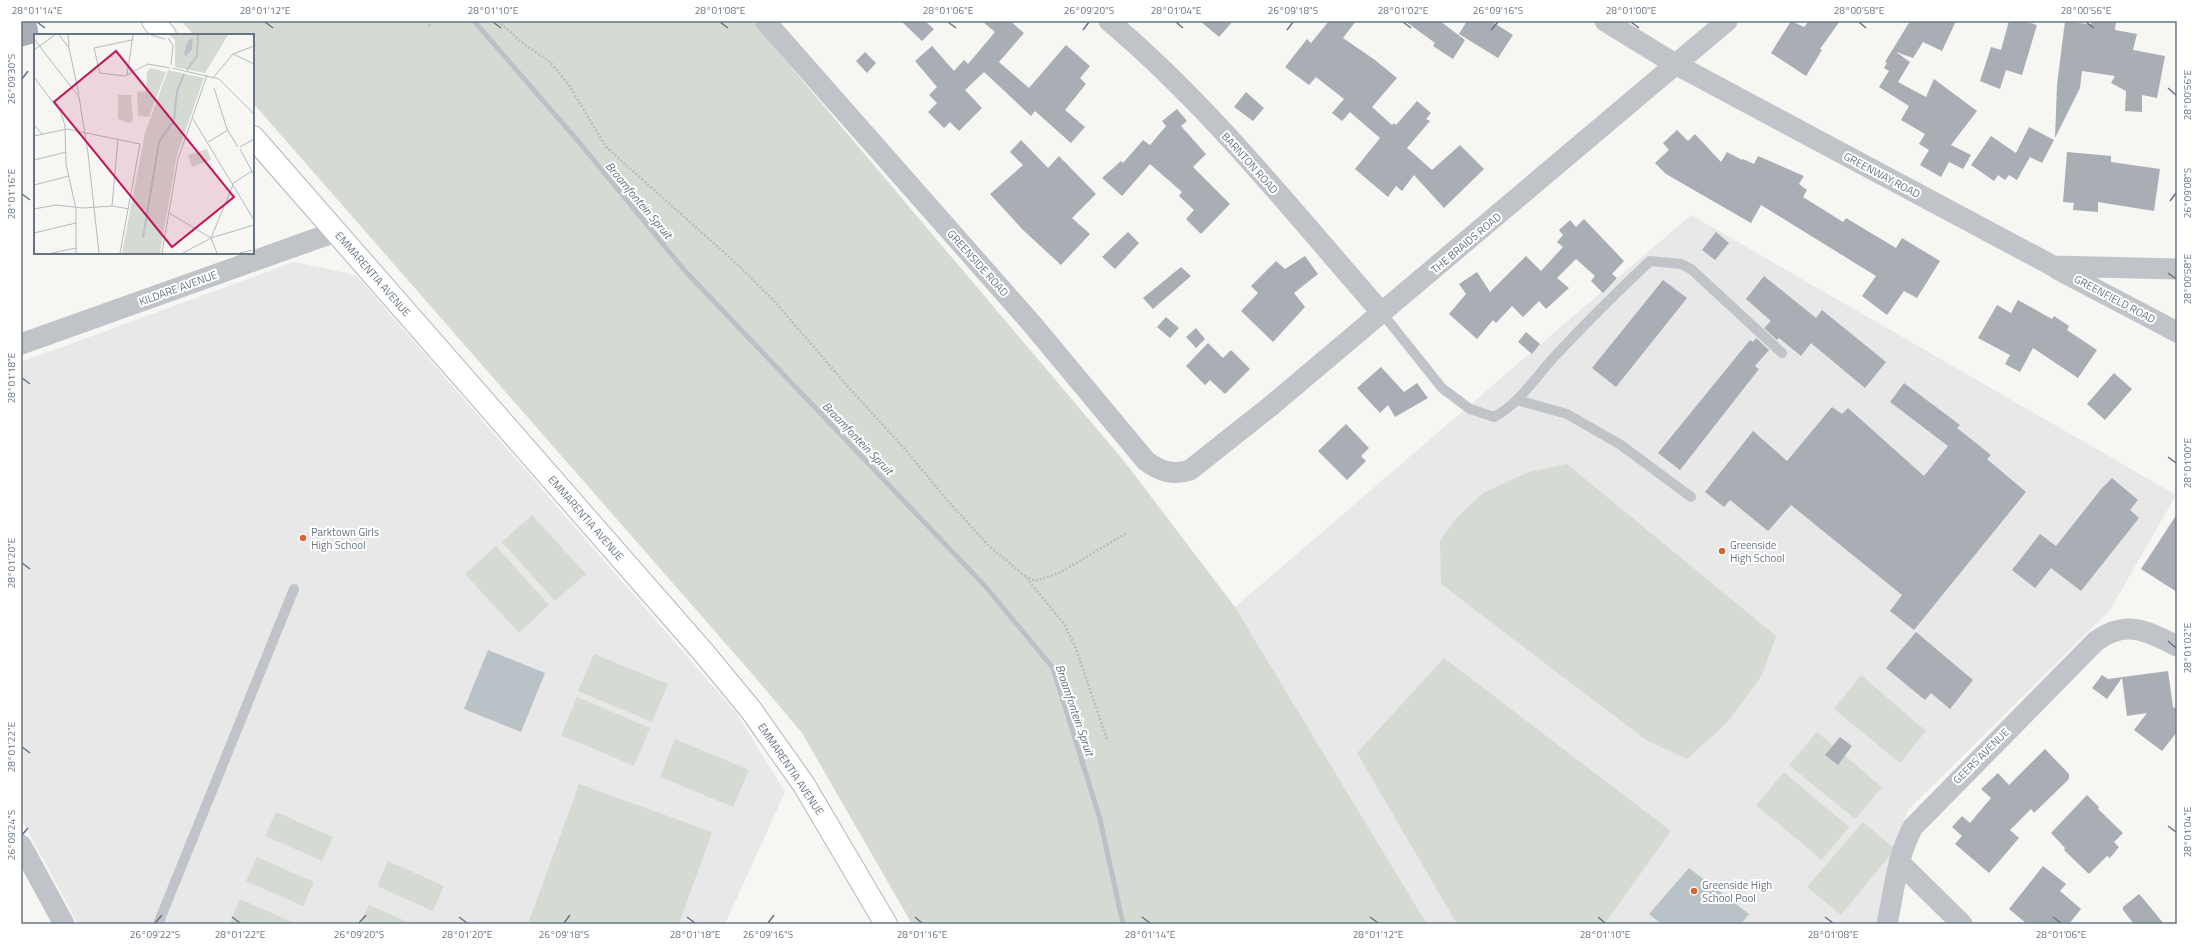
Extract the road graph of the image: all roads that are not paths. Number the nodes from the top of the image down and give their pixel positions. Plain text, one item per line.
1 (153, 21) edge
2 (765, 21) edge
3 (1109, 21) edge
4 (1605, 21) edge
5 (1727, 21) edge
6 (164, 34) edge
7 (1675, 64) junction
8 (254, 138) edge
9 (335, 232) junction
10 (2053, 266) junction
11 (2177, 269) edge
12 (1382, 313) junction
13 (2177, 332) edge
14 (21, 344) edge
15 (1782, 352) dead end
16 (1516, 400) junction
17 (1202, 461) joint
18 (1691, 497) dead end
19 (294, 589) dead end
20 (2177, 646) edge
21 (21, 845) edge
22 (1899, 862) junction
23 (64, 924) edge
24 (158, 924) edge
25 (886, 924) edge
26 (1888, 924) edge
27 (1962, 924) edge

1 - 6 street
2 - 17 street, GREENSIDE ROAD
3 - 12 street, BARNTON ROAD
4 - 7 street, GREENWAY ROAD
5 - 7 street, THE BRAIDS ROAD
7 - 10 street, GREENWAY ROAD
7 - 12 street, THE BRAIDS ROAD
8 - 9 street, EMMARENTIA AVENUE
9 - 14 street, KILDARE AVENUE
9 - 25 street, EMMARENTIA AVENUE
10 - 11 street, GREENWAY ROAD
10 - 13 street, GREENFIELD ROAD
12 - 16 lane
12 - 17 street, THE BRAIDS ROAD
15 - 16 lane
16 - 18 lane
19 - 24 lane
20 - 22 street, GEERS AVENUE
21 - 23 street
22 - 26 street, GEERS AVENUE
22 - 27 street

